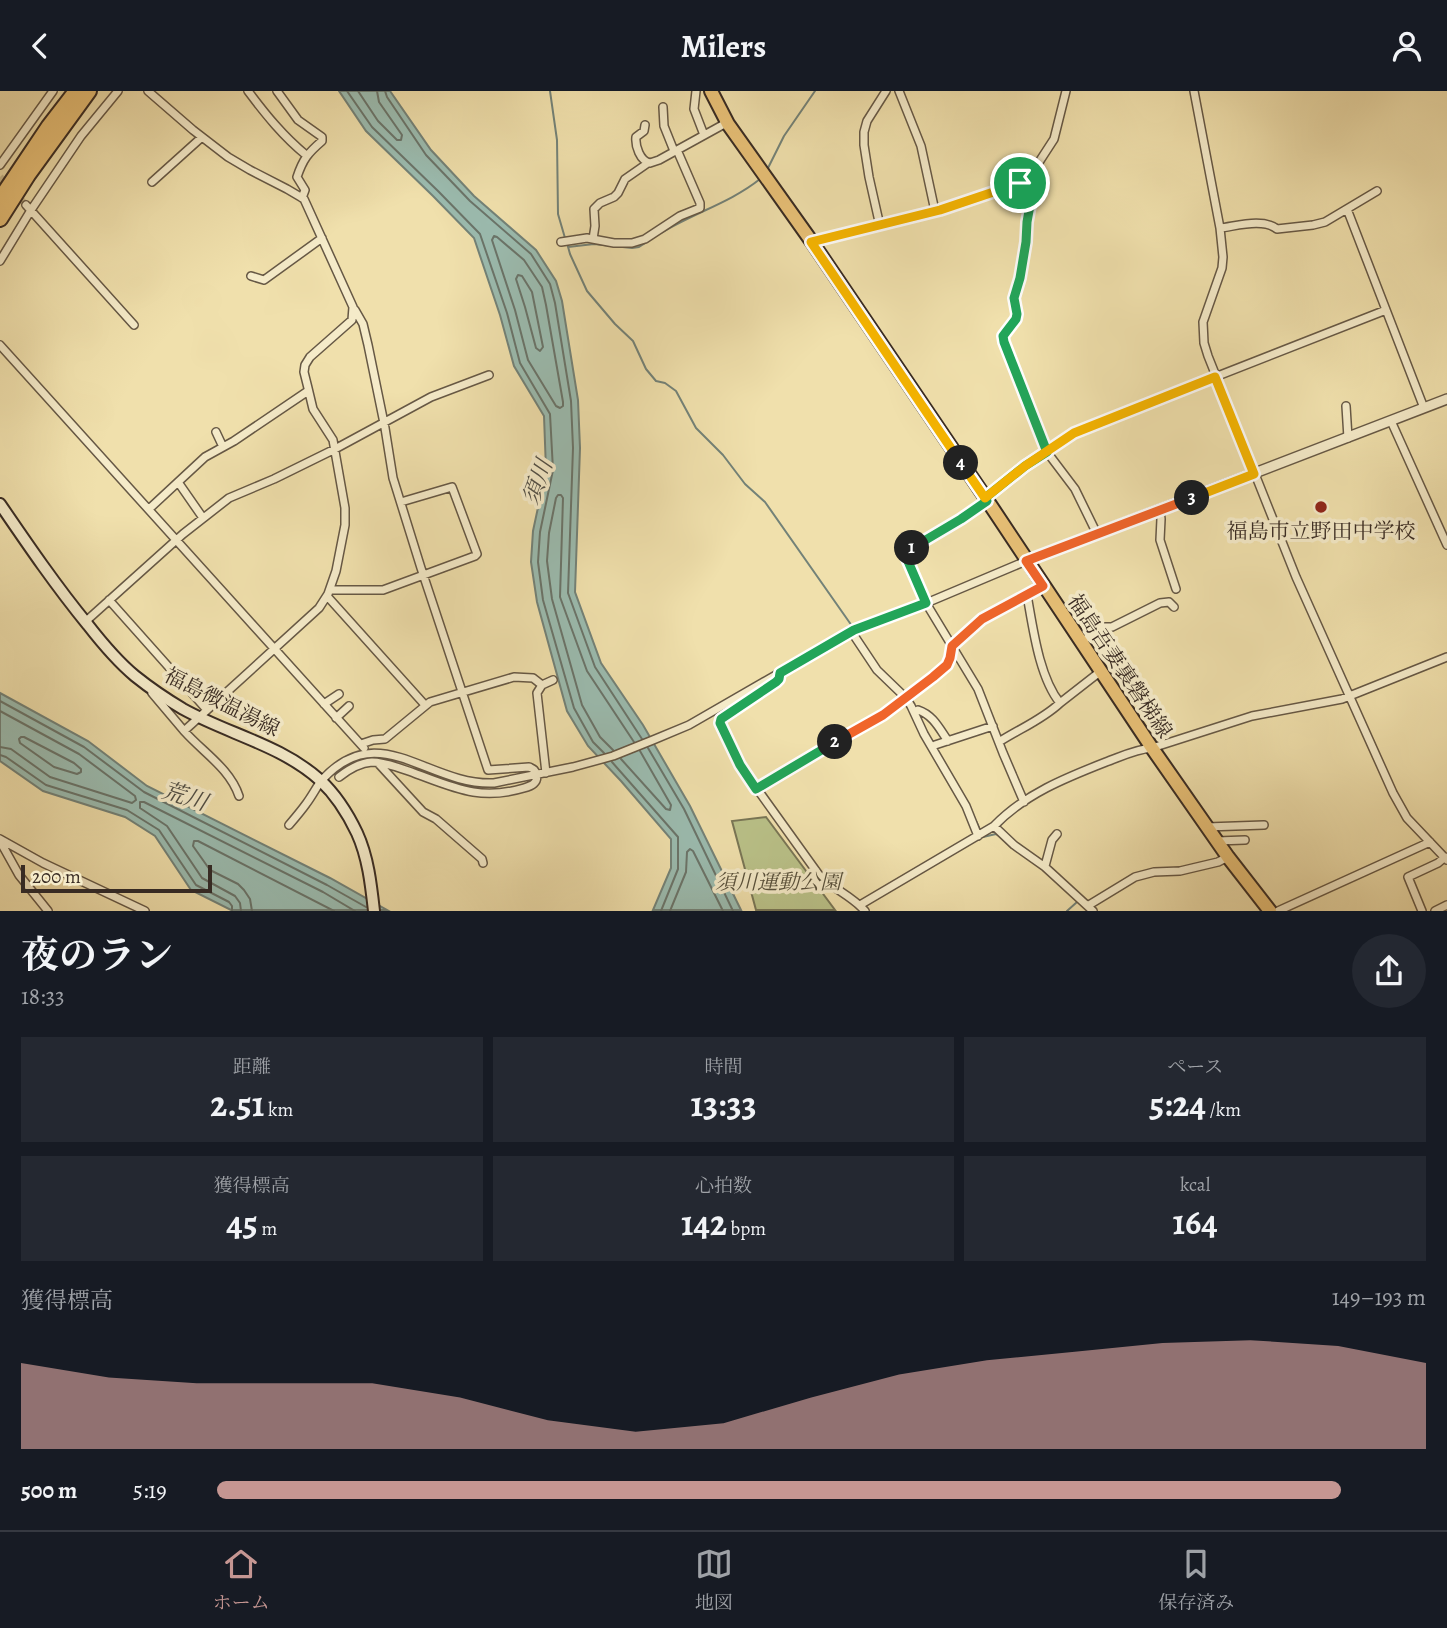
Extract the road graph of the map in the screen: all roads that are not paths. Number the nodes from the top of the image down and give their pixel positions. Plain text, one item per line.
1 (53, 91) edge
2 (76, 91) edge
3 (89, 91) edge
4 (118, 91) edge
5 (148, 91) edge
6 (248, 91) edge
7 (277, 91) edge
8 (696, 91) edge
9 (711, 91) edge
10 (886, 91) edge
11 (899, 91) edge
12 (1066, 91) edge
13 (1194, 91) edge
14 (663, 107) dead end
15 (728, 122) junction
16 (645, 125) dead end
17 (704, 135) junction
18 (202, 137) junction
19 (676, 150) junction
20 (306, 155) junction
21 (648, 163) junction
22 (0, 165) edge
23 (1030, 176) junction
24 (152, 183) dead end
25 (1377, 191) dead end
26 (303, 198) junction
27 (0, 199) edge
28 (29, 208) junction
29 (1347, 209) junction
30 (935, 211) junction
31 (0, 219) edge
32 (880, 226) junction
33 (1220, 229) junction
34 (322, 238) junction
35 (593, 239) junction
36 (561, 242) dead end
37 (811, 242) junction
38 (0, 261) edge
39 (251, 276) dead end
40 (353, 307) junction
41 (1386, 310) junction
42 (134, 325) dead end
43 (0, 345) edge
44 (489, 375) dead end
45 (1215, 377) junction
46 (308, 391) junction
47 (1447, 399) edge
48 (1346, 406) dead end
49 (1424, 408) junction
50 (1391, 421) junction
51 (384, 422) junction
52 (216, 432) dead end
53 (1348, 438) junction
54 (223, 447) junction
55 (335, 449) junction
56 (1047, 452) junction
57 (1254, 474) junction
58 (178, 482) junction
59 (986, 499) junction
60 (401, 502) junction
61 (0, 504) edge
62 (149, 509) junction
63 (1160, 510) junction
64 (203, 518) junction
65 (1097, 534) junction
66 (176, 540) junction
67 (1447, 545) edge
68 (1026, 561) junction
69 (423, 574) junction
70 (1043, 586) junction
71 (1176, 589) dead end
72 (329, 593) junction
73 (1027, 595) junction
74 (109, 600) junction
75 (926, 603) junction
76 (1174, 607) dead end
77 (86, 622) junction
78 (851, 631) junction
79 (1081, 642) junction
80 (952, 646) junction
81 (275, 647) junction
82 (1447, 657) edge
83 (1101, 671) junction
84 (780, 673) junction
85 (553, 680) dead end
86 (145, 684) junction
87 (542, 685) junction
88 (339, 694) dead end
89 (462, 694) junction
90 (1349, 695) junction
91 (906, 698) junction
92 (1060, 703) junction
93 (324, 704) junction
94 (425, 705) junction
95 (349, 706) dead end
96 (918, 710) dead end
97 (203, 713) junction
98 (336, 718) junction
99 (993, 726) junction
100 (184, 731) junction
101 (948, 741) junction
102 (999, 742) junction
103 (935, 745) dead end
104 (1152, 748) junction
105 (375, 760) junction
106 (546, 773) junction
107 (537, 775) junction
108 (339, 778) dead end
109 (321, 781) junction
110 (756, 789) junction
111 (239, 796) dead end
112 (1024, 802) junction
113 (289, 825) dead end
114 (1264, 825) dead end
115 (994, 827) junction
116 (1207, 827) junction
117 (1057, 834) dead end
118 (978, 836) junction
119 (0, 840) edge
120 (1245, 840) dead end
121 (1216, 841) junction
122 (1430, 842) junction
123 (1227, 857) junction
124 (1446, 858) edge
125 (483, 863) dead end
126 (1045, 866) junction
127 (1447, 905) edge
128 (863, 908) edge
129 (1091, 908) edge
130 (48, 911) edge
131 (145, 911) edge
132 (374, 911) edge
133 (1270, 911) edge
134 (1278, 911) edge
135 (1422, 911) edge
136 (1435, 911) edge

1 - 22 street
2 - 27 highway
3 - 31 highway
4 - 28 street
5 - 18 street
6 - 20 street
7 - 20 street
8 - 17 street
9 - 15 main road, 福島吾妻裏磐梯線
10 - 32 street
11 - 30 street
12 - 23 street
13 - 33 street
14 - 19 street
15 - 17 street
15 - 37 main road, 福島吾妻裏磐梯線
16 - 21 street
17 - 19 street
18 - 24 street
18 - 26 street
19 - 21 street
19 - 35 street
20 - 26 street
21 - 35 street
23 - 30 street
23 - 56 street
25 - 29 street
26 - 34 street
28 - 38 street
28 - 42 street
29 - 33 street
29 - 41 street
30 - 32 street
32 - 37 street
33 - 45 street
34 - 39 street
34 - 40 street
35 - 36 street
37 - 59 main road, 福島吾妻裏磐梯線
40 - 46 street
40 - 51 street
41 - 45 street
41 - 49 street
43 - 62 street
44 - 51 street
45 - 56 street
45 - 57 street
46 - 54 street
46 - 55 street
47 - 49 street
48 - 53 street
49 - 50 street
50 - 53 street
50 - 67 street
51 - 55 street
51 - 60 street
52 - 54 street
53 - 57 street
54 - 58 street
55 - 64 street
55 - 72 street
56 - 59 street
56 - 65 street
57 - 63 street
57 - 90 street
58 - 62 street
58 - 64 street
59 - 68 main road, 福島吾妻裏磐梯線
59 - 75 street
60 - 69 street
60 - 69 street
61 - 77 main road, 福島微温湯線
62 - 66 street
63 - 65 street
63 - 71 street
64 - 66 street
65 - 68 street
66 - 74 street
66 - 81 street
68 - 70 main road, 福島吾妻裏磐梯線
68 - 75 street
69 - 72 street
69 - 89 street
70 - 73 street
70 - 79 main road, 福島吾妻裏磐梯線
72 - 81 street
72 - 94 street
73 - 80 street
73 - 92 street
74 - 77 street
74 - 97 street
75 - 78 street
75 - 80 street
76 - 79 street
77 - 86 main road, 福島微温湯線
78 - 84 street
78 - 91 street
79 - 83 main road, 福島吾妻裏磐梯線
80 - 91 street
80 - 99 street
81 - 93 street
81 - 97 street
82 - 90 street
83 - 92 street
83 - 104 main road, 福島吾妻裏磐梯線
84 - 106 street
84 - 110 street
85 - 87 street
86 - 97 main road, 福島微温湯線
86 - 100 street
87 - 89 street
87 - 106 street
88 - 93 street
89 - 94 street
89 - 107 street
90 - 104 street
90 - 122 street
91 - 110 street
91 - 118 street
92 - 102 street
93 - 98 street
94 - 98 street
95 - 98 street
96 - 101 street
97 - 100 street
97 - 109 main road, 福島微温湯線
99 - 101 street
99 - 102 street
100 - 111 street
101 - 103 street
102 - 112 street
104 - 112 street
104 - 116 main road, 福島吾妻裏磐梯線
105 - 107 street
105 - 108 street
105 - 125 street
106 - 107 street
107 - 109 street
109 - 113 street
109 - 132 main road, 福島微温湯線
110 - 128 street
112 - 115 street
114 - 116 street
115 - 118 street
115 - 126 street
116 - 121 main road, 福島吾妻裏磐梯線
117 - 126 street
118 - 128 street
119 - 130 street
119 - 131 street
120 - 121 street
121 - 123 main road, 福島吾妻裏磐梯線
122 - 124 street
122 - 134 street
123 - 129 street
123 - 133 main road, 福島吾妻裏磐梯線
124 - 135 street
126 - 129 street
127 - 136 street

